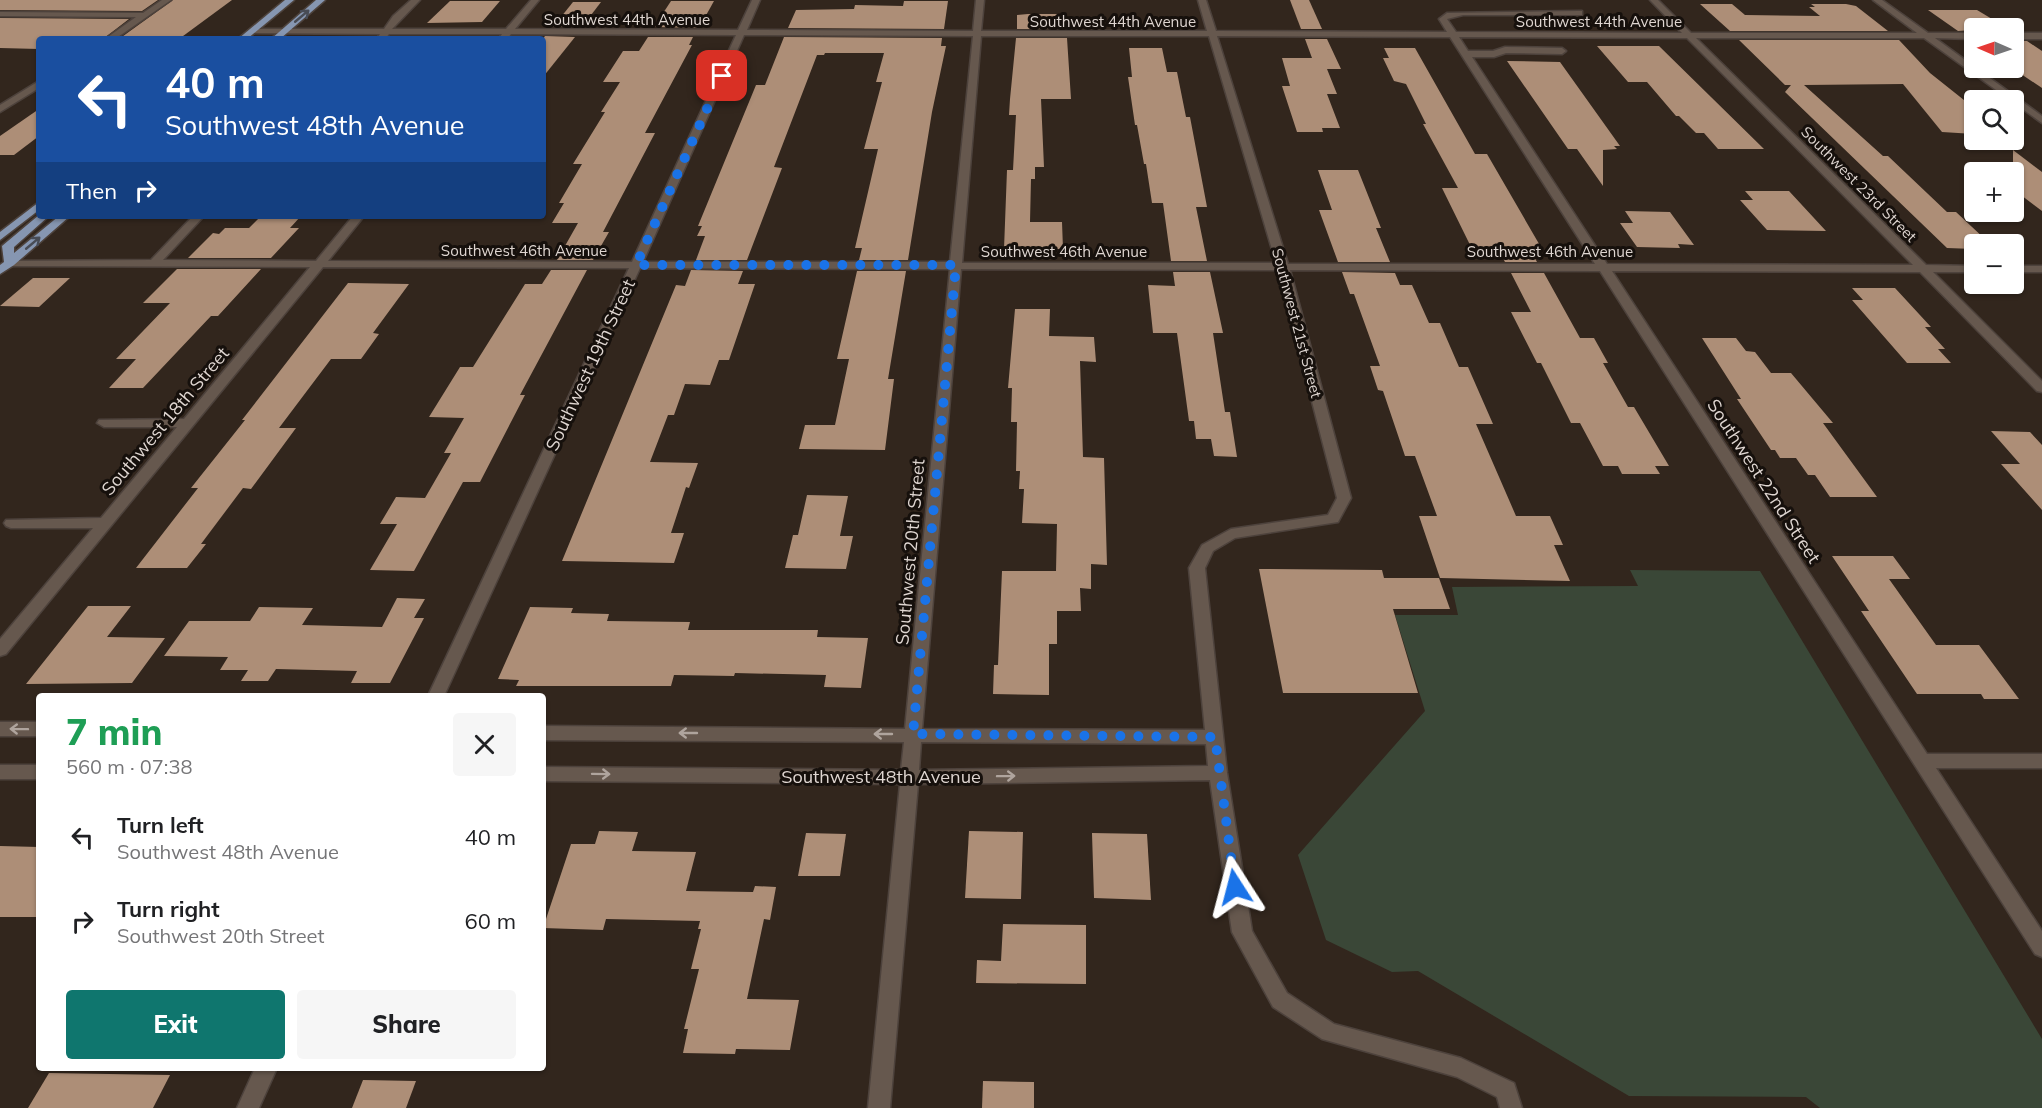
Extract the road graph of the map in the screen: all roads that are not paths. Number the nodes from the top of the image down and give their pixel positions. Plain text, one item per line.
1 (167, 0) edge
2 (290, 0) edge
3 (321, 0) edge
4 (416, 0) edge
5 (535, 0) edge
6 (756, 0) edge
7 (980, 0) edge
8 (1202, 0) edge
9 (1654, 0) edge
10 (1876, 0) edge
11 (1579, 13) dead end
12 (0, 14) edge
13 (145, 15) junction
14 (252, 31) junction
15 (283, 32) junction
16 (339, 32) junction
17 (387, 32) junction
18 (740, 34) junction
19 (976, 34) junction
20 (1453, 34) junction
21 (1211, 35) junction
22 (1689, 35) junction
23 (1926, 35) junction
24 (114, 36) edge
25 (246, 36) edge
26 (278, 36) edge
27 (334, 36) edge
28 (382, 36) edge
29 (506, 36) edge
30 (1964, 36) edge
31 (2024, 36) edge
32 (2042, 36) edge
33 (1562, 51) dead end
34 (1465, 54) junction
35 (36, 86) edge
36 (0, 109) edge
37 (2042, 120) edge
38 (36, 207) edge
39 (40, 219) edge
40 (61, 219) edge
41 (196, 219) edge
42 (357, 219) edge
43 (0, 237) edge
44 (10, 263) junction
45 (154, 263) junction
46 (320, 264) junction
47 (636, 265) junction
48 (956, 265) junction
49 (1602, 266) junction
50 (1283, 267) junction
51 (1922, 268) junction
52 (1964, 268) edge
53 (2024, 269) edge
54 (2042, 269) edge
55 (0, 271) edge
56 (2042, 388) edge
57 (104, 423) dead end
58 (187, 423) junction
59 (11, 523) dead end
60 (103, 523) junction
61 (0, 650) edge
62 (437, 693) edge
63 (0, 729) edge
64 (36, 729) edge
65 (546, 733) edge
66 (913, 734) junction
67 (1215, 737) junction
68 (1922, 760) junction
69 (2042, 761) edge
70 (0, 772) edge
71 (36, 772) edge
72 (1218, 773) junction
73 (546, 774) edge
74 (909, 777) junction
75 (2042, 948) edge
76 (265, 1071) edge
77 (248, 1108) edge
78 (879, 1108) edge
79 (1511, 1108) edge

1 - 13 street
2 - 14 main road
15 -> 3 main road
4 - 17 street
5 - 29 street
6 - 18 street, Southwest 19th Street
7 - 19 street, Southwest 20th Street
8 - 21 street, Southwest 21st Street
9 - 22 street, Southwest 23rd Street
10 - 23 street
11 - 20 street
12 - 13 street
13 - 24 street
14 - 15 street, Southwest 44th Avenue
14 - 25 main road
15 - 16 street, Southwest 44th Avenue
15 - 26 main road
16 - 17 street, Southwest 44th Avenue
16 - 27 street
17 - 28 street
17 - 29 street, Southwest 44th Avenue
18 - 19 street, Southwest 44th Avenue
18 - 29 street, Southwest 44th Avenue
18 - 47 street, Southwest 19th Street
19 - 21 street, Southwest 44th Avenue
19 - 48 street, Southwest 20th Street
20 - 21 street, Southwest 44th Avenue
20 - 22 street, Southwest 44th Avenue
20 - 34 street, Southwest 22nd Street
21 - 50 street, Southwest 21st Street
22 - 23 street, Southwest 44th Avenue
22 - 51 street, Southwest 23rd Street
23 - 30 street, Southwest 44th Avenue
23 - 37 street
31 - 32 street
33 - 34 street
34 - 49 street, Southwest 22nd Street
35 - 36 street
38 - 43 main road
39 - 44 main road
44 -> 40 main road
41 - 45 street
42 - 46 street, Southwest 18th Street
44 - 45 street, Southwest 46th Avenue
44 - 55 main road
45 - 46 street, Southwest 46th Avenue
46 - 47 street, Southwest 46th Avenue
46 - 58 street, Southwest 18th Street
47 - 48 street, Southwest 46th Avenue
47 - 62 street, Southwest 19th Street
48 - 50 street, Southwest 46th Avenue
48 - 66 street, Southwest 20th Street
49 - 50 street, Southwest 46th Avenue
49 - 51 street, Southwest 46th Avenue
49 - 68 street, Southwest 22nd Street
50 - 67 street, Southwest 21st Street
51 - 52 street, Southwest 46th Avenue
51 - 56 street, Southwest 23rd Street
53 - 54 street
57 - 58 street
58 - 60 street, Southwest 18th Street
59 - 60 street
60 - 61 street, Southwest 18th Street
64 -> 63 street
66 -> 65 street
66 - 67 street
66 - 74 street, Southwest 20th Street
67 - 72 street
68 - 69 street
68 - 75 street, Southwest 22nd Street
70 - 71 street
74 -> 72 street, Southwest 48th Avenue
72 - 79 street
73 -> 74 street, Southwest 48th Avenue
74 - 78 street, Southwest 20th Street
76 - 77 street

